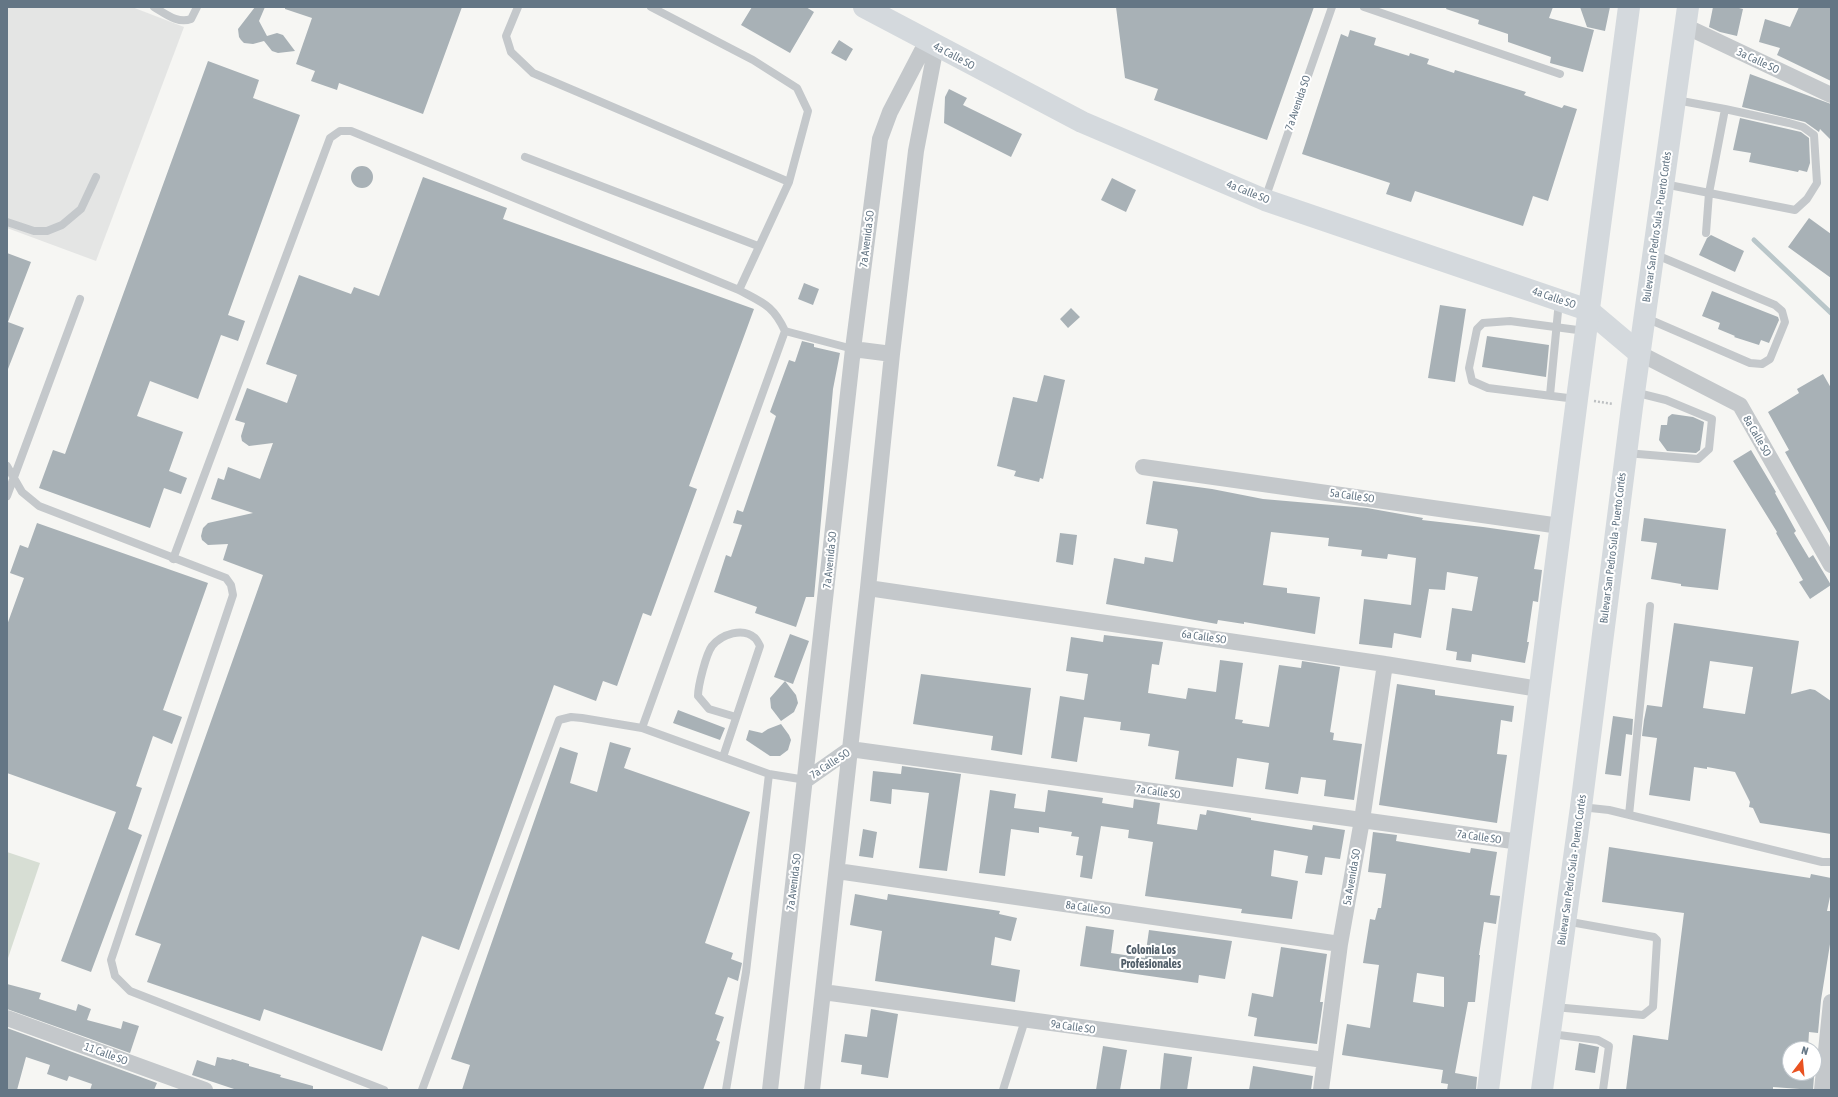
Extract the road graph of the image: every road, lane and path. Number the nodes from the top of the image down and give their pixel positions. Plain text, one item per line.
1 (154, 7) edge
2 (197, 7) edge
3 (518, 7) edge
4 (651, 7) edge
5 (864, 7) edge
6 (1332, 7) edge
7 (1364, 7) edge
8 (1629, 7) edge
9 (1687, 17) edge
10 (931, 44) junction
11 (1560, 74) dead end
12 (1831, 96) edge
13 (1675, 100) junction
14 (1725, 109) junction
15 (526, 157) dead end
16 (96, 177) dead end
17 (789, 182) junction
18 (1663, 184) junction
19 (1709, 193) junction
20 (1265, 200) junction
21 (7, 222) edge
22 (1706, 234) dead end
23 (758, 246) junction
24 (1653, 253) junction
25 (739, 290) junction
26 (80, 298) dead end
27 (1560, 300) junction
28 (1588, 310) junction
29 (1644, 317) junction
30 (1557, 327) junction
31 (785, 331) junction
32 (1586, 331) junction
33 (853, 350) junction
34 (1639, 353) junction
35 (892, 354) junction
36 (1550, 395) junction
37 (1577, 399) junction
38 (1633, 399) junction
39 (1626, 453) junction
40 (7, 466) edge
41 (1143, 467) dead end
42 (14, 478) junction
43 (7, 496) edge
44 (1560, 526) junction
45 (173, 559) junction
46 (1831, 565) edge
47 (868, 588) junction
48 (1650, 606) dead end
49 (1385, 664) junction
50 (1539, 689) junction
51 (736, 717) junction
52 (642, 728) junction
53 (850, 749) junction
54 (723, 757) junction
55 (769, 774) junction
56 (806, 780) junction
57 (1580, 807) junction
58 (1629, 816) junction
59 (1362, 820) junction
60 (1520, 842) junction
61 (1831, 862) edge
62 (837, 871) junction
63 (1564, 921) junction
64 (1340, 944) junction
65 (823, 992) junction
66 (1831, 1002) edge
67 (1553, 1007) junction
68 (7, 1018) edge
69 (1025, 1020) junction
70 (1830, 1021) edge
71 (1549, 1033) junction
72 (1324, 1060) junction
73 (174, 1085) edge
74 (205, 1090) edge
75 (384, 1090) edge
76 (422, 1090) edge
77 (726, 1090) edge
78 (770, 1090) edge
79 (812, 1090) edge
80 (1003, 1090) edge
81 (1321, 1090) edge
82 (1488, 1090) edge
83 (1542, 1090) edge
84 (1604, 1090) edge
85 (1822, 1090) edge

1 - 2 lane
3 - 17 lane
4 - 17 lane
5 - 10 main road, 4a Calle SO
6 - 20 lane, 7a Avenida SO
7 - 11 lane
8 - 28 main road
9 - 12 street, 3a Calle SO
9 - 13 main road, Bulevar San Pedro Sula - Puerto Cortés
10 - 20 main road, 4a Calle SO
10 - 33 street, 7a Avenida SO
10 - 35 street
13 - 14 lane
13 - 18 main road, Bulevar San Pedro Sula - Puerto Cortés
14 - 19 lane
14 - 19 lane
15 - 23 lane
16 - 21 lane
17 - 23 lane
18 - 19 lane
18 - 24 main road, Bulevar San Pedro Sula - Puerto Cortés
19 - 22 lane
20 - 27 main road, 4a Calle SO
23 - 25 lane
24 - 29 main road, Bulevar San Pedro Sula - Puerto Cortés
24 - 29 lane
25 - 31 lane
25 - 45 lane
26 - 42 lane
27 - 28 main road, 4a Calle SO
27 - 30 lane
28 - 32 main road
28 - 34 main road, 4a Calle SO
29 - 34 main road, Bulevar San Pedro Sula - Puerto Cortés
30 - 32 lane
30 - 36 lane
30 - 36 lane
31 - 33 lane
31 - 52 lane
32 - 37 main road
33 - 35 street
33 - 56 street, 7a Avenida SO
34 - 38 main road, Bulevar San Pedro Sula - Puerto Cortés
34 - 46 street, 8a Calle SO
35 - 47 street
36 - 37 lane
37 - 38 path
37 - 44 main road
38 - 39 main road, Bulevar San Pedro Sula - Puerto Cortés
38 - 39 lane
39 - 57 main road, Bulevar San Pedro Sula - Puerto Cortés
40 - 42 lane
41 - 44 street, 5a Calle SO
42 - 43 lane
42 - 45 lane
44 - 50 main road
45 - 75 lane
47 - 49 street, 6a Calle SO
47 - 53 street
48 - 58 lane
49 - 50 street, 6a Calle SO
49 - 59 street, 5a Avenida SO
50 - 60 main road
51 - 51 lane
51 - 54 lane
52 - 54 lane
52 - 76 lane
53 - 56 street, 7a Calle SO
53 - 59 street, 7a Calle SO
53 - 62 street
54 - 55 lane
55 - 56 lane
55 - 77 lane
56 - 78 street, 7a Avenida SO
57 - 58 lane
57 - 63 main road, Bulevar San Pedro Sula - Puerto Cortés
58 - 61 lane
59 - 60 street, 7a Calle SO
59 - 64 street, 5a Avenida SO
60 - 82 main road
62 - 64 street, 8a Calle SO
62 - 65 street
63 - 67 main road, Bulevar San Pedro Sula - Puerto Cortés
63 - 67 lane
64 - 72 street, 5a Avenida SO
65 - 69 street, 9a Calle SO
65 - 79 street
66 - 70 street
67 - 71 main road, Bulevar San Pedro Sula - Puerto Cortés
68 - 73 street, 11 Calle SO
69 - 72 street, 9a Calle SO
69 - 80 lane
70 - 85 street
71 - 83 main road, Bulevar San Pedro Sula - Puerto Cortés
71 - 84 lane
72 - 81 street, 5a Avenida SO
73 - 74 street, 11 Calle SO

